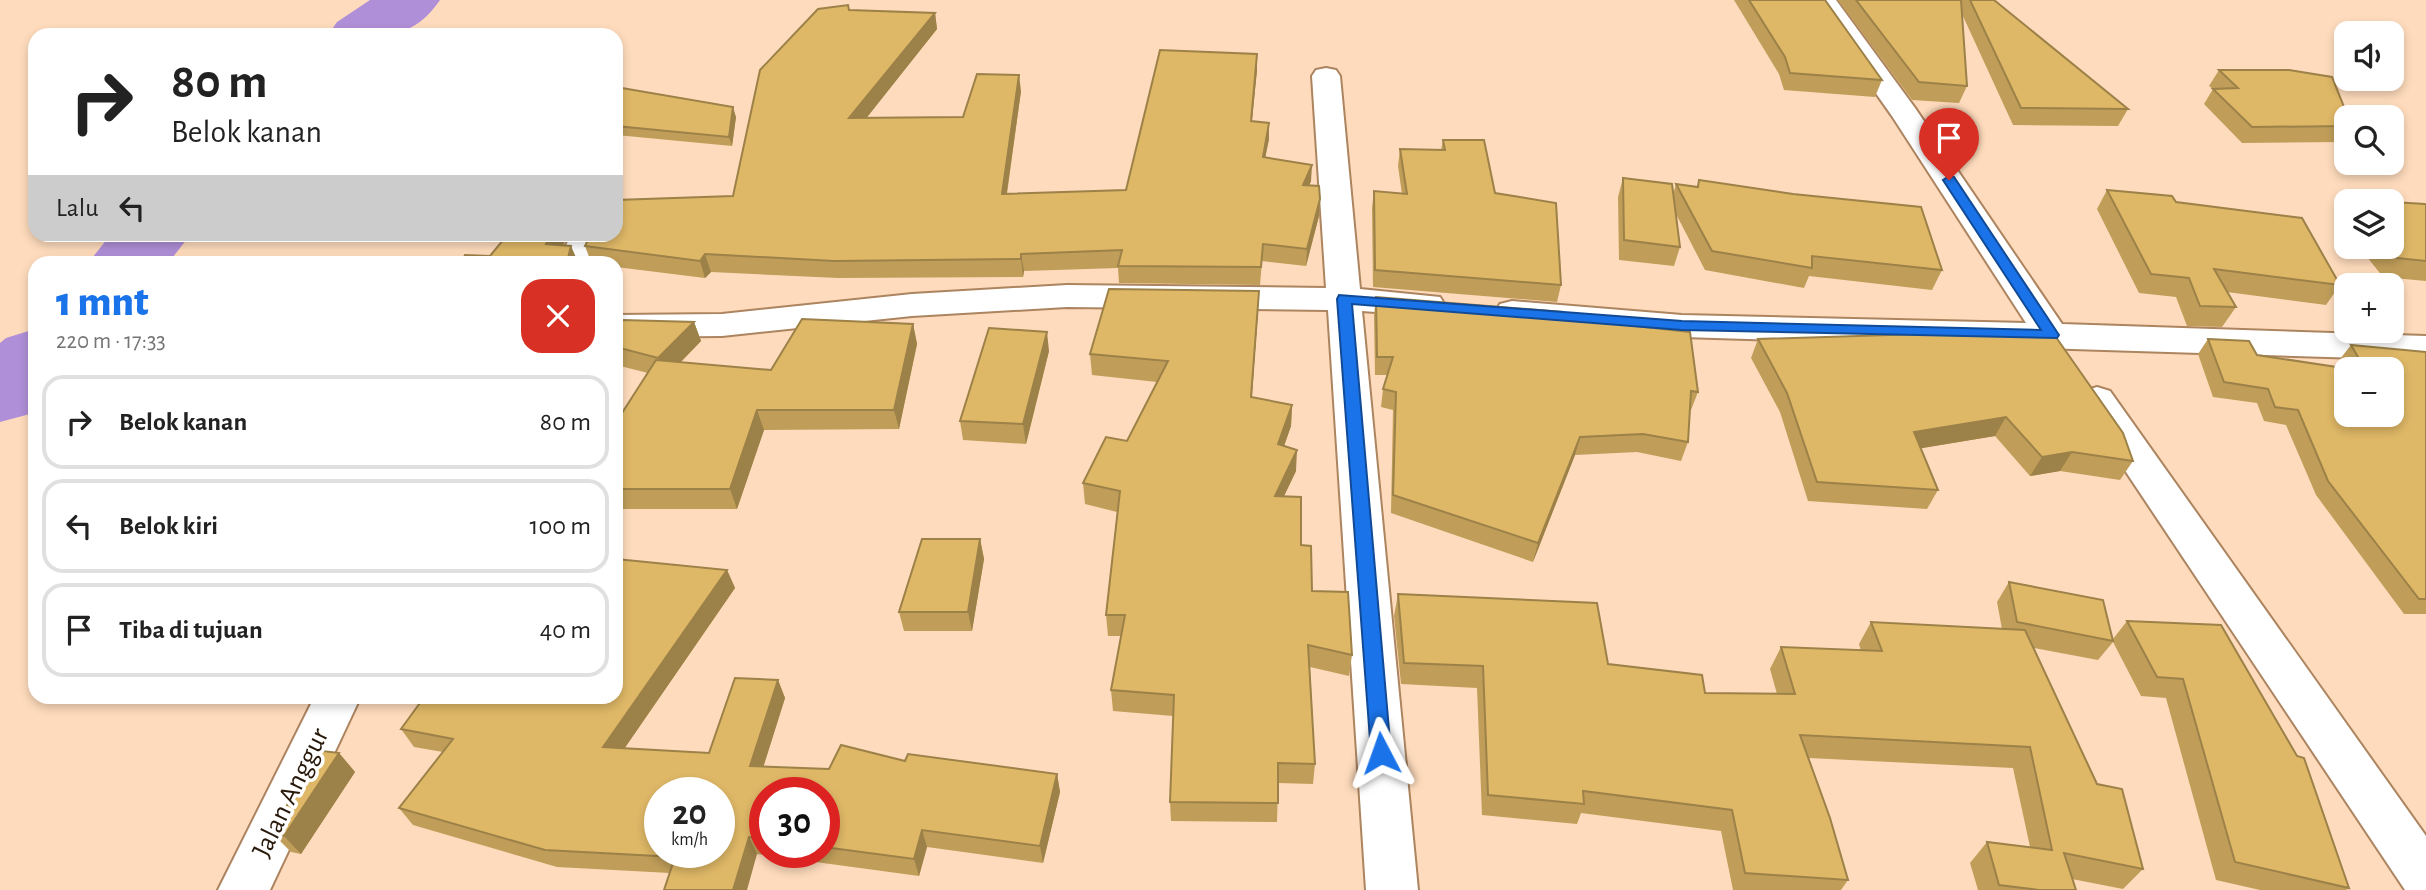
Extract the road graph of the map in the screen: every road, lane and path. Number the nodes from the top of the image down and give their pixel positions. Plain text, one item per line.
1 (1823, 0) edge
2 (1326, 76) dead end
3 (1344, 299) junction
4 (623, 326) edge
5 (2052, 335) junction
6 (2426, 348) edge
7 (334, 704) edge
8 (2426, 878) edge
9 (244, 890) edge
10 (1392, 890) edge

1 - 5 street
2 - 3 street
3 - 4 street
3 - 5 street
3 - 10 street
5 - 6 street
5 - 8 street
7 - 9 street, Jalan Anggur

